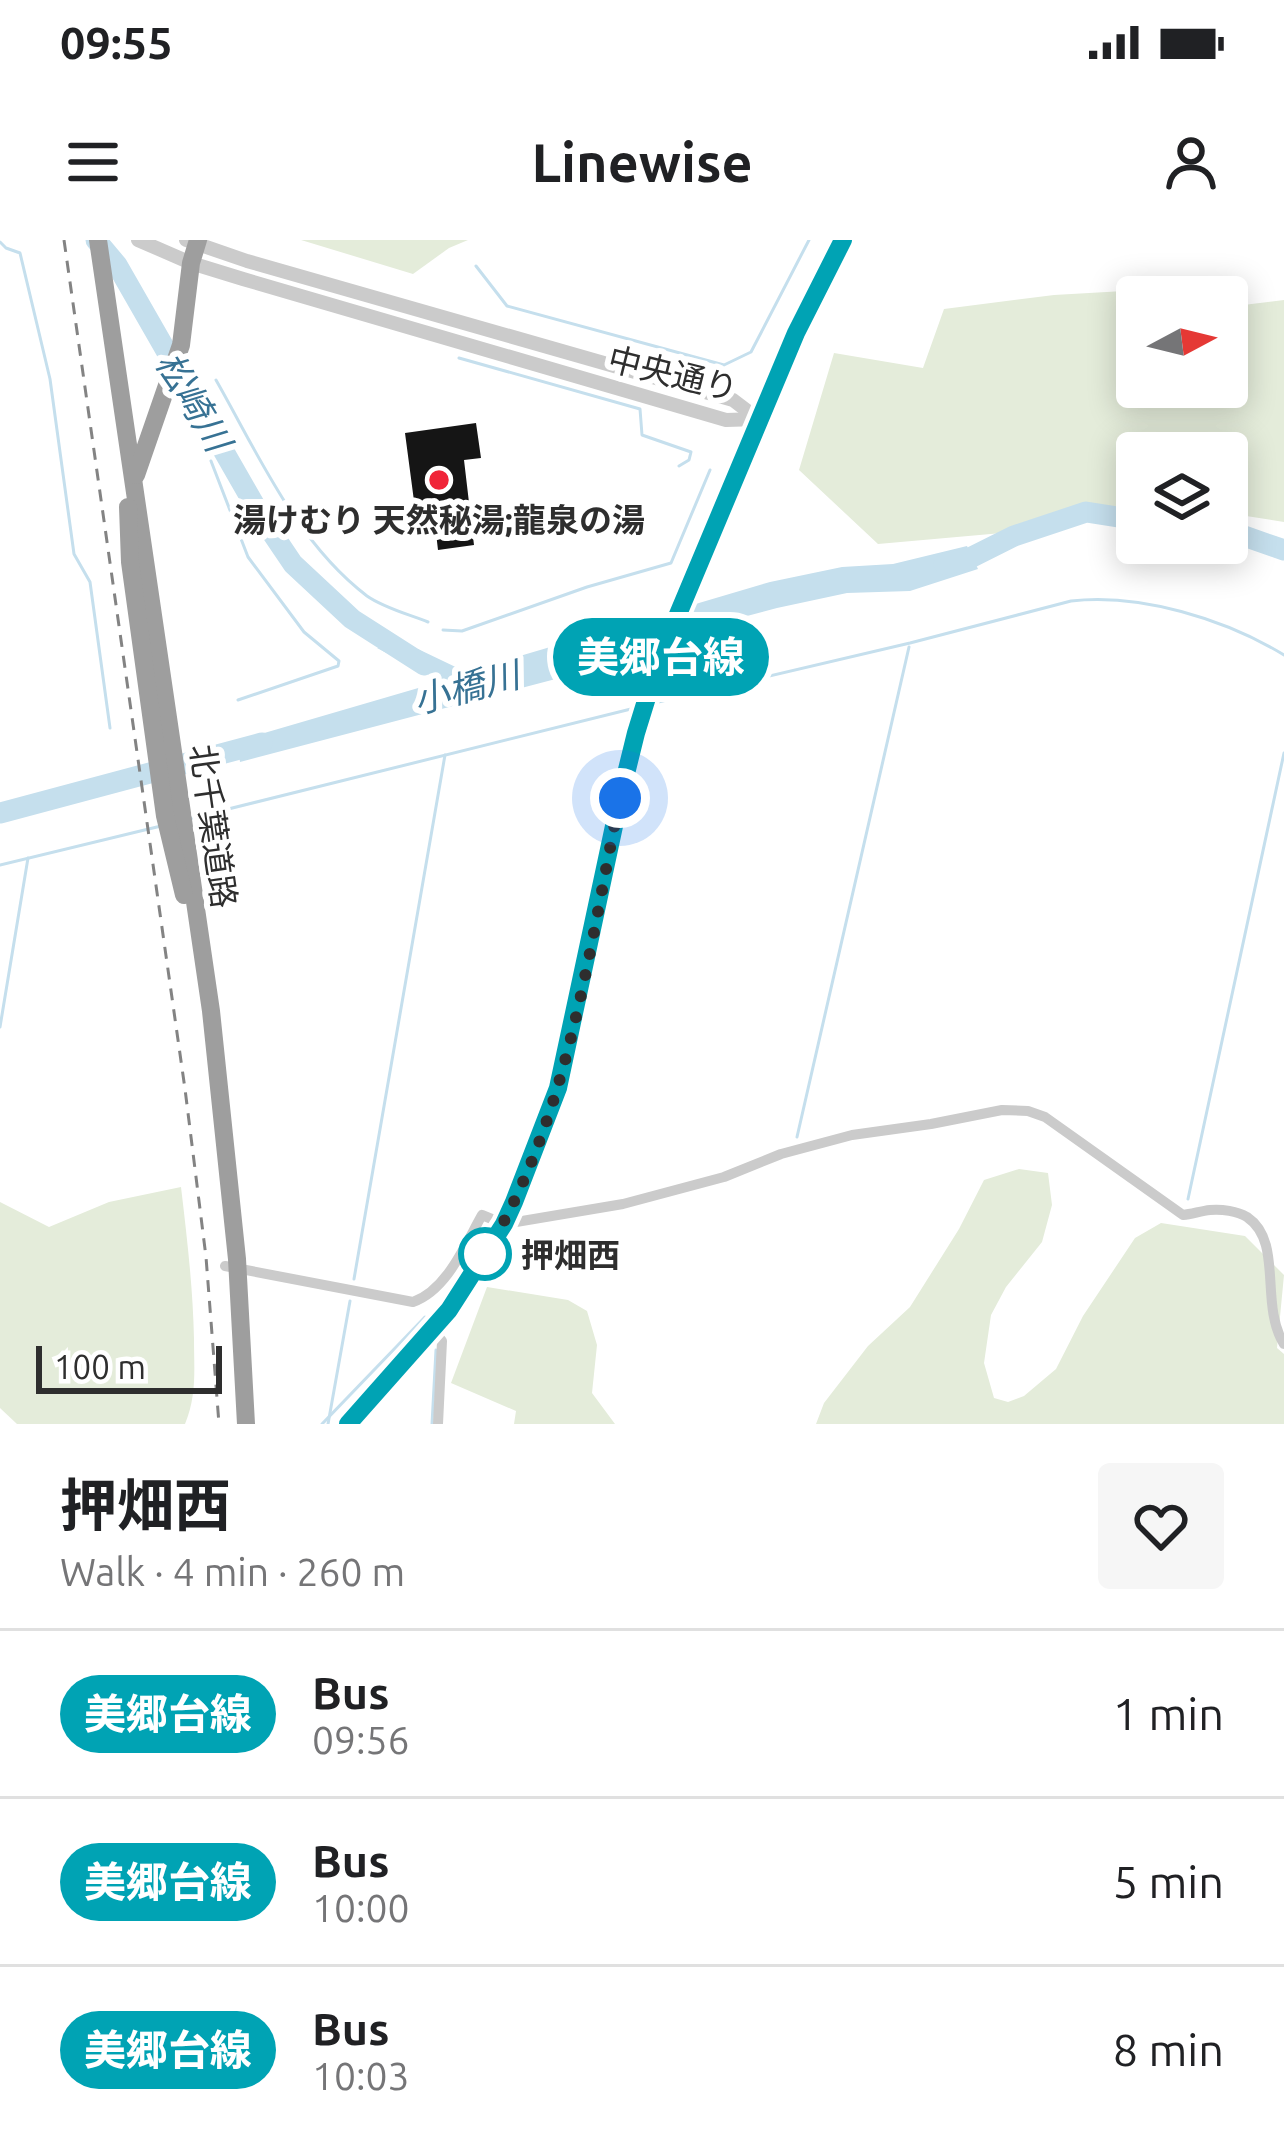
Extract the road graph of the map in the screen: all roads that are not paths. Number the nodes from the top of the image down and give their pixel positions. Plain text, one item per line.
1 (98, 240) edge
2 (843, 240) edge
3 (142, 242) edge
4 (193, 245) edge
5 (758, 419) junction
6 (211, 1011) junction
7 (504, 1224) junction
8 (225, 1267) dead end
9 (433, 1330) junction
10 (1284, 1344) edge
11 (246, 1424) edge
12 (348, 1424) edge
13 (438, 1424) edge

1 - 6 highway, 北千葉道路
2 - 5 main road
3 - 4 street, 中央通り
4 - 5 street, 中央通り
4 - 6 highway
5 - 7 main road
6 - 11 highway, 北千葉道路
7 - 8 street
7 - 9 main road
7 - 10 street
9 - 12 main road
9 - 13 street

